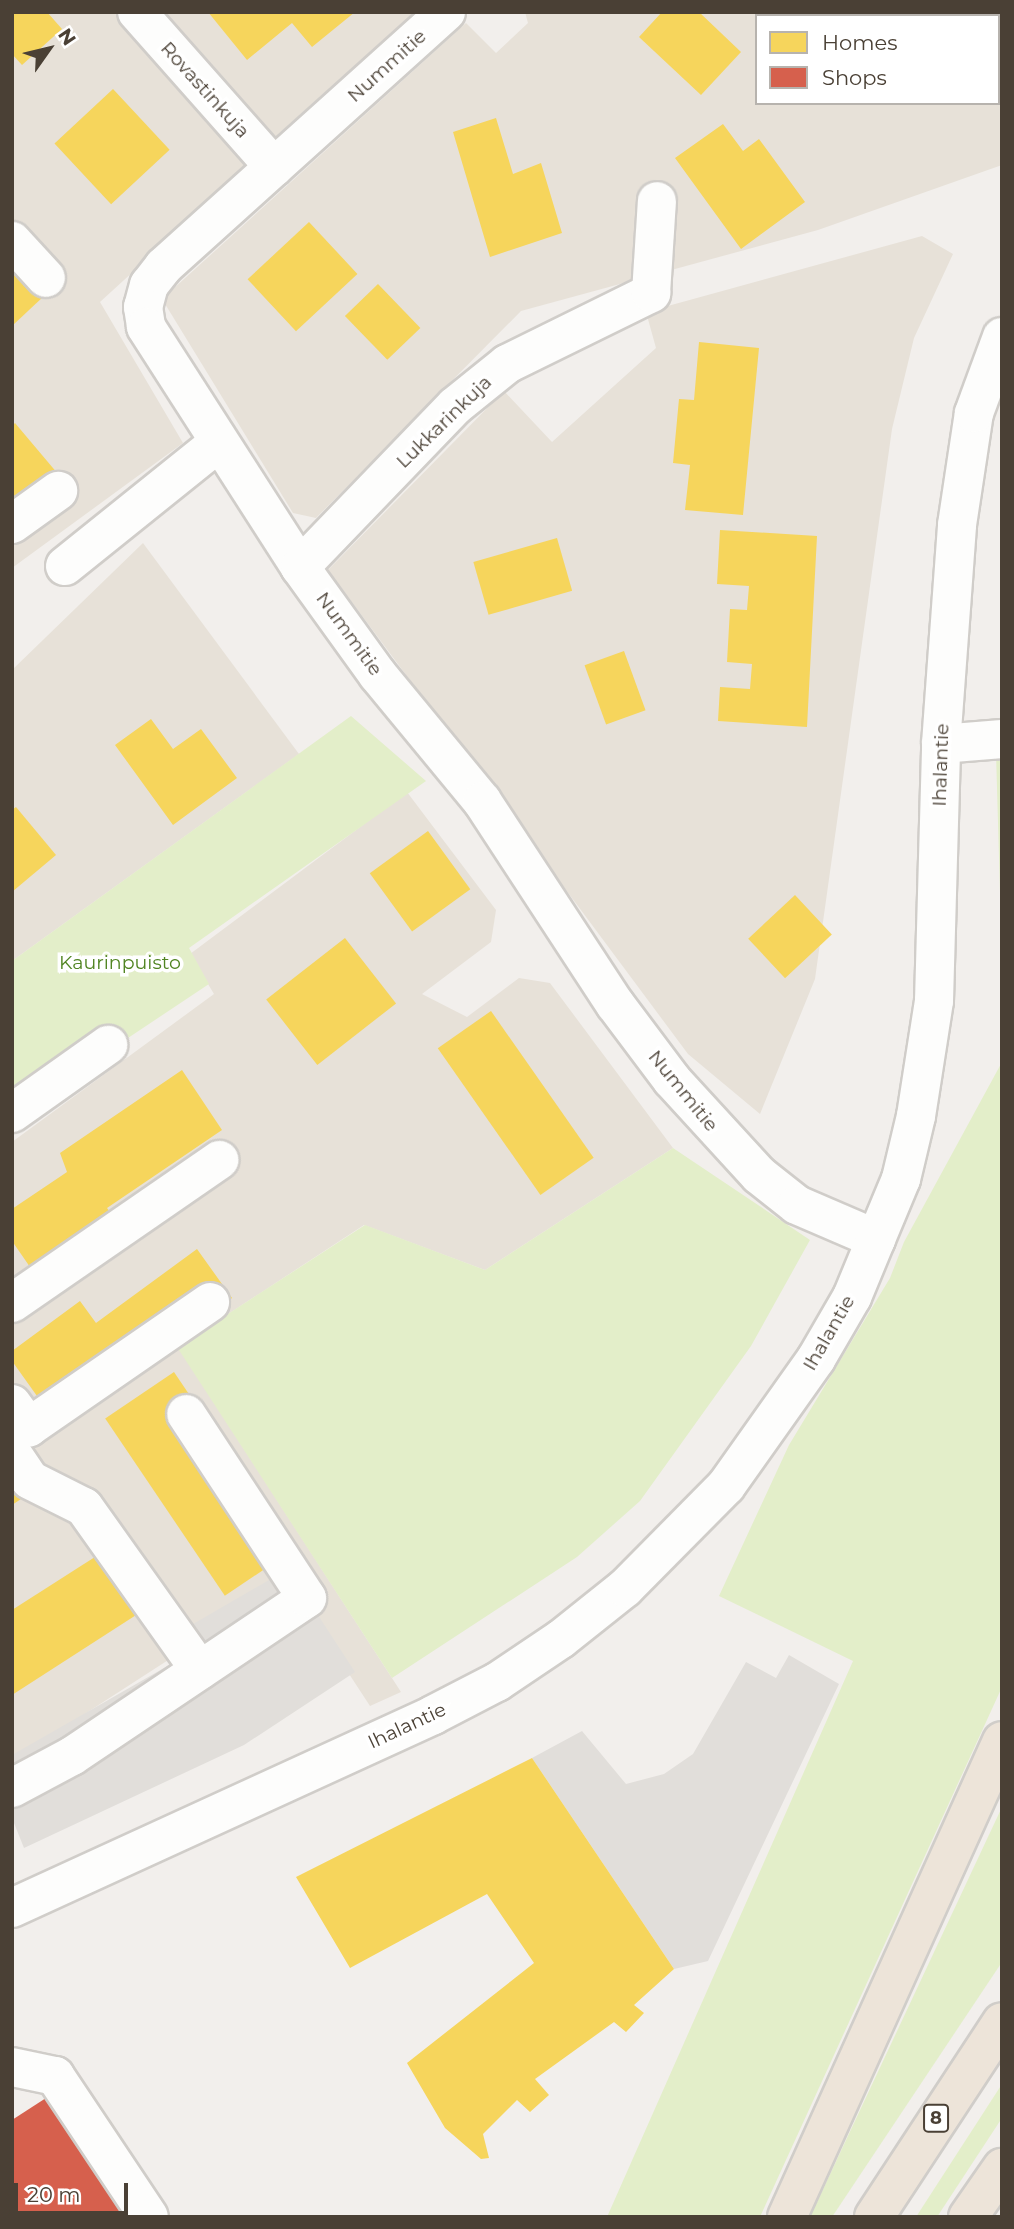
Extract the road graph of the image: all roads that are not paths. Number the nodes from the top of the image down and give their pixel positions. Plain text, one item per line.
1 (136, 12) edge
2 (446, 12) edge
3 (274, 167) junction
4 (657, 201) dead end
5 (12, 241) edge
6 (46, 278) dead end
7 (1002, 337) edge
8 (218, 443) junction
9 (58, 491) dead end
10 (12, 524) edge
11 (65, 566) dead end
12 (300, 567) junction
13 (1002, 739) edge
14 (941, 744) junction
15 (108, 1045) dead end
16 (12, 1113) edge
17 (219, 1160) dead end
18 (876, 1239) junction
19 (209, 1301) dead end
20 (12, 1303) edge
21 (12, 1404) edge
22 (186, 1414) dead end
23 (12, 1453) edge
24 (200, 1670) junction
25 (1002, 1741) edge
26 (12, 1788) edge
27 (12, 1908) edge
28 (1002, 2022) edge
29 (12, 2067) edge
30 (1002, 2168) edge
31 (149, 2217) edge
32 (787, 2217) edge
33 (874, 2217) edge
34 (968, 2217) edge

1 - 3 street, Rovastinkuja
2 - 3 street, Nummitie
3 - 8 street, Nummitie
4 - 12 street, Lukkarinkuja
5 - 6 street
7 - 14 street, Ihalantie
8 - 11 street
8 - 12 street, Nummitie
9 - 10 street
12 - 18 street, Nummitie
13 - 14 street
14 - 18 street, Ihalantie
15 - 16 street
17 - 20 street
18 - 27 street, Ihalantie
19 - 21 street
22 - 24 street
23 - 24 street
24 - 26 street
25 - 32 highway
28 - 33 highway, 8
29 - 31 street
30 - 34 highway

